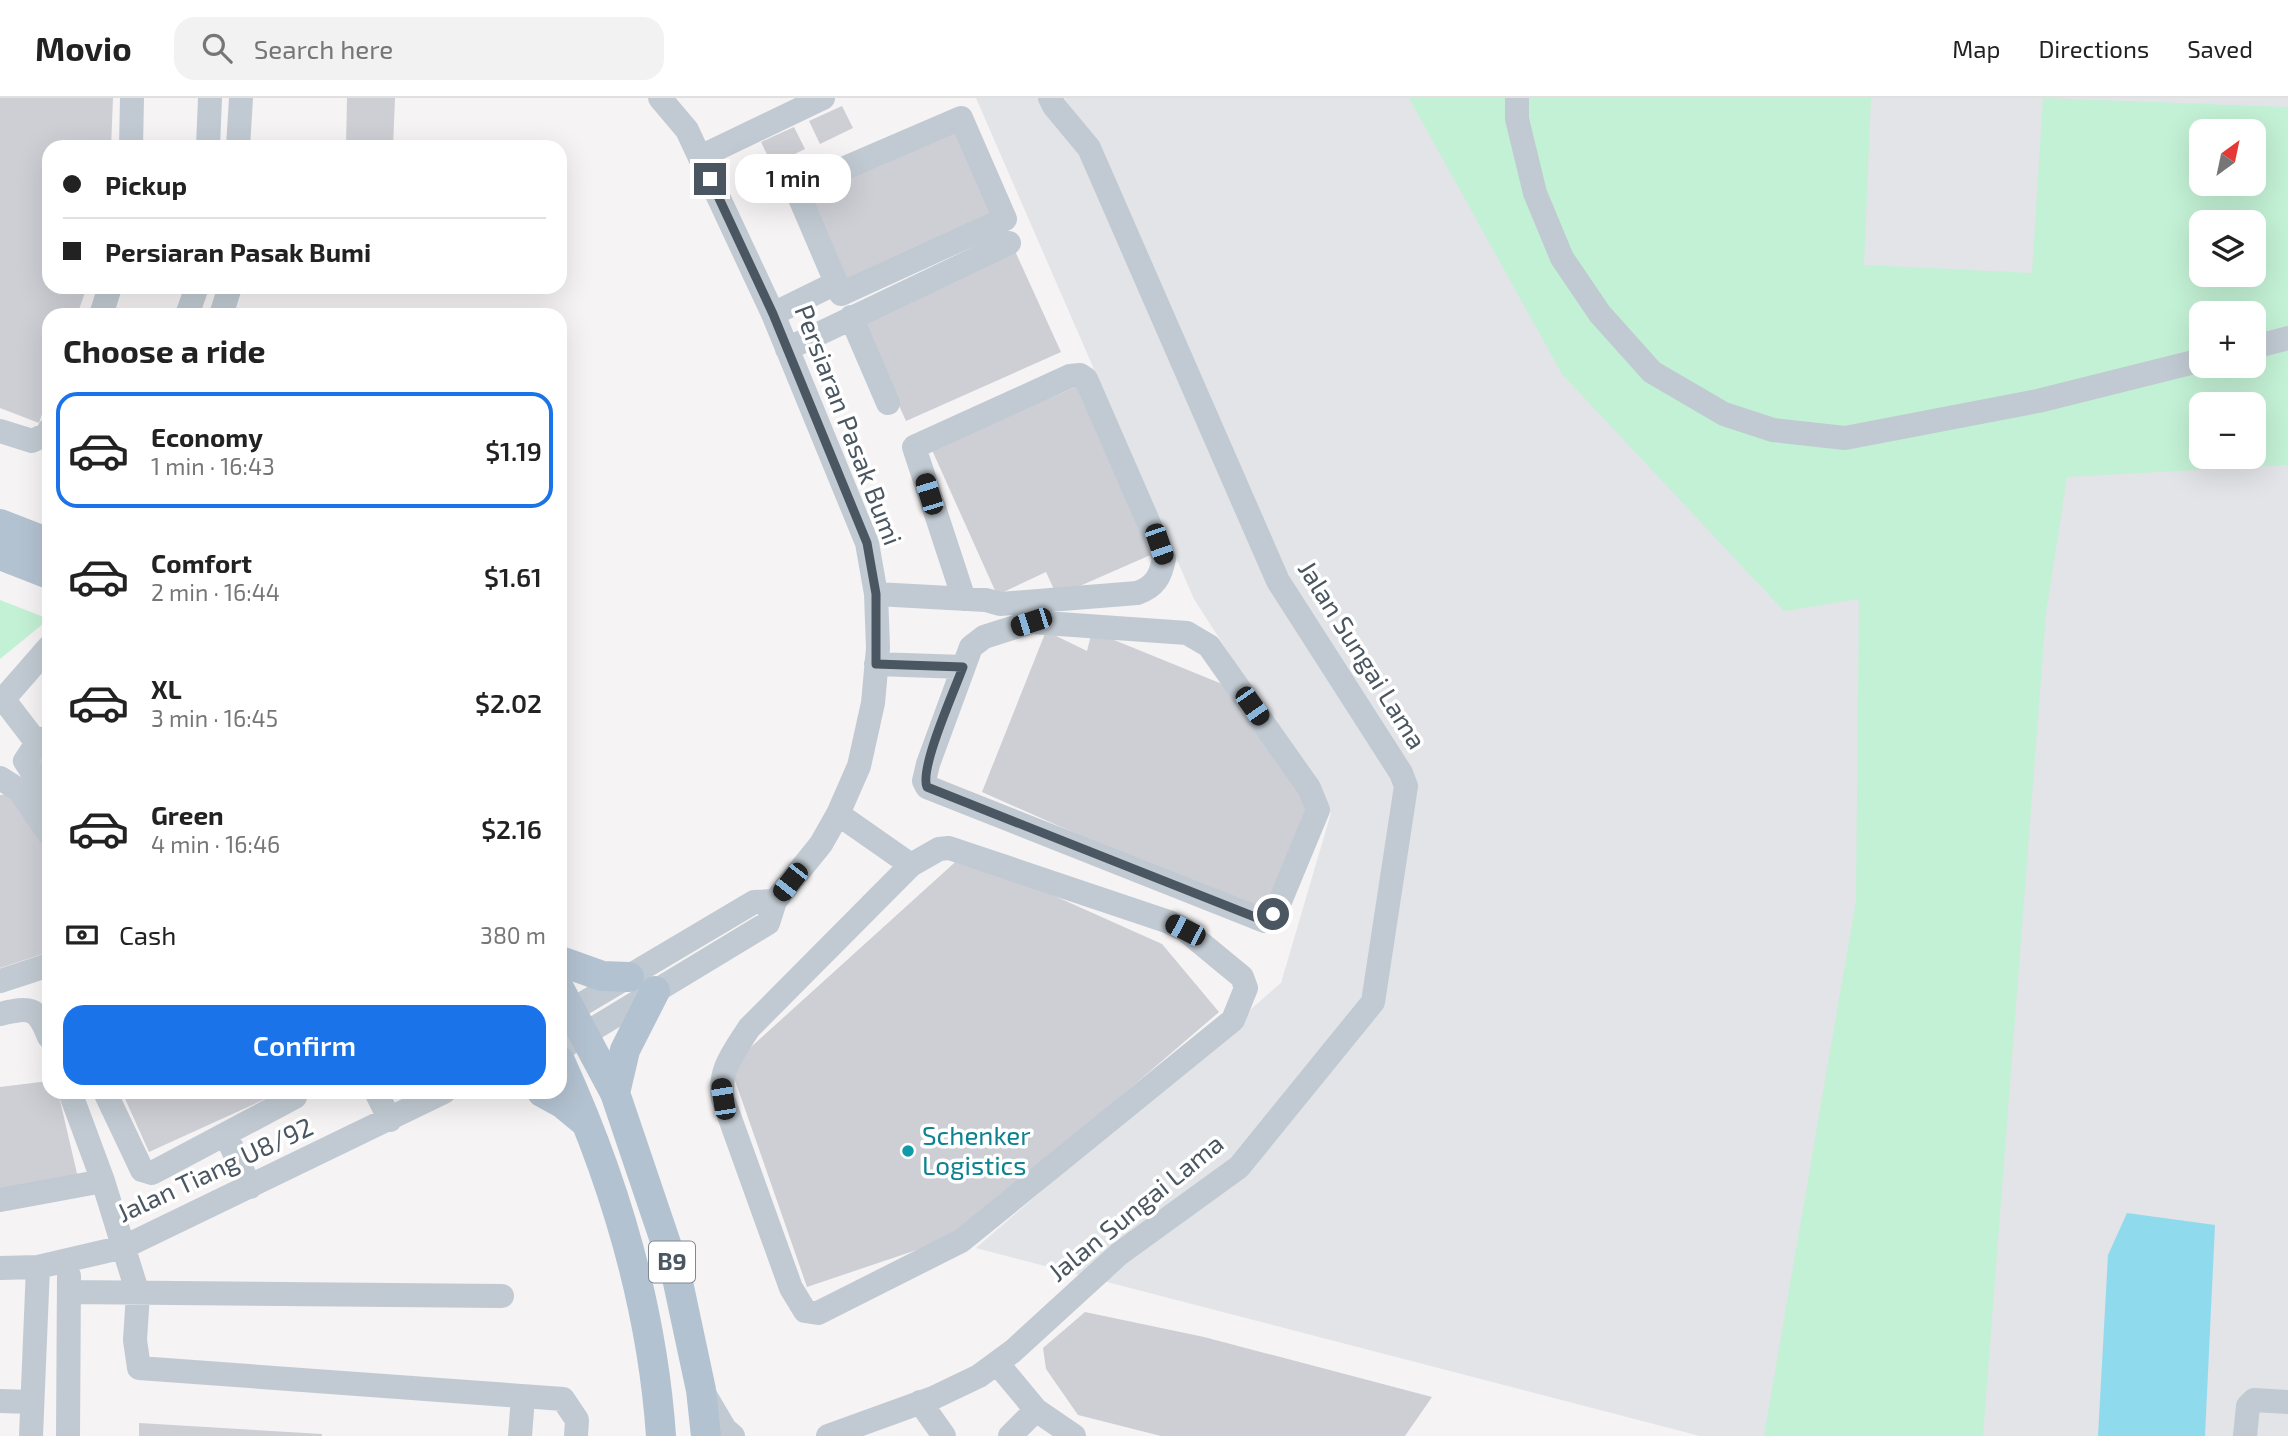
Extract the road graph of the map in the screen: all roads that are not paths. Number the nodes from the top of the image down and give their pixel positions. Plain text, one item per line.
1 (132, 98) edge
2 (211, 98) edge
3 (241, 98) edge
4 (660, 98) edge
5 (822, 98) edge
6 (1051, 98) edge
7 (1517, 98) edge
8 (131, 140) edge
9 (208, 140) edge
10 (238, 140) edge
11 (700, 157) junction
12 (1009, 243) dead end
13 (836, 283) junction
14 (773, 314) junction
15 (851, 317) junction
16 (2288, 338) edge
17 (2266, 344) edge
18 (787, 349) junction
19 (2189, 363) edge
20 (888, 403) dead end
21 (0, 431) edge
22 (42, 437) edge
23 (0, 524) edge
24 (42, 540) edge
25 (0, 555) edge
26 (42, 571) edge
27 (876, 594) junction
28 (964, 599) junction
29 (42, 656) edge
30 (876, 664) junction
31 (963, 667) junction
32 (2, 701) edge
33 (42, 738) edge
34 (42, 740) edge
35 (0, 778) edge
36 (42, 787) edge
37 (838, 814) junction
38 (42, 824) edge
39 (911, 865) junction
40 (567, 964) edge
41 (42, 967) edge
42 (0, 981) edge
43 (642, 984) junction
44 (569, 1013) edge
45 (0, 1014) edge
46 (42, 1024) edge
47 (567, 1076) edge
48 (615, 1093) junction
49 (73, 1099) edge
50 (108, 1099) edge
51 (291, 1099) edge
52 (379, 1099) edge
53 (431, 1099) edge
54 (555, 1099) edge
55 (390, 1121) junction
56 (590, 1127) junction
57 (226, 1135) junction
58 (103, 1181) junction
59 (250, 1187) junction
60 (0, 1200) edge
61 (124, 1247) junction
62 (70, 1260) junction
63 (38, 1267) junction
64 (0, 1268) edge
65 (69, 1292) junction
66 (138, 1294) junction
67 (502, 1296) dead end
68 (997, 1363) junction
69 (702, 1390) junction
70 (523, 1397) junction
71 (0, 1401) edge
72 (32, 1402) junction
73 (920, 1402) junction
74 (2288, 1402) edge
75 (1036, 1410) junction
76 (31, 1436) edge
77 (68, 1436) edge
78 (520, 1436) edge
79 (576, 1436) edge
80 (661, 1436) edge
81 (706, 1436) edge
82 (733, 1436) edge
83 (828, 1436) edge
84 (944, 1436) edge
85 (1012, 1436) edge
86 (1074, 1436) edge
87 (2245, 1436) edge

1 - 8 street
2 - 9 street
3 - 10 street
4 - 11 street, Persiaran Pasak Bumi
5 - 11 street
6 - 68 street, Jalan Sungai Lama
7 - 19 street
11 - 14 street, Persiaran Pasak Bumi
12 - 15 street
13 - 13 street
13 - 14 street
14 - 18 street, Persiaran Pasak Bumi
15 - 18 street
15 - 20 street
16 - 17 street
18 - 27 street, Persiaran Pasak Bumi
21 - 22 street
23 - 24 main road
25 - 26 main road
27 - 28 street
27 - 30 street, Persiaran Pasak Bumi
28 - 28 street
29 - 32 street
30 - 31 street
30 - 37 street, Persiaran Pasak Bumi
31 - 31 street
32 - 33 street
34 - 36 street
35 - 38 street
37 - 39 street
37 - 43 street, Persiaran Pasak Bumi
39 - 39 street
40 - 43 main road
41 - 42 street
43 - 44 street, Persiaran Pasak Bumi
43 - 48 main road
44 - 48 main road, B9
45 - 46 street
47 - 56 main road, B9
48 - 69 main road, B9
49 - 58 street
50 - 57 street
51 - 57 street
52 - 55 street
53 - 55 street, Jalan Tiang U8/92
54 - 56 main road
55 - 59 street, Jalan Tiang U8/92
56 - 80 main road, B9
57 - 59 street
58 - 60 street
58 - 61 street
59 - 61 street, Jalan Tiang U8/92
61 - 62 street, Jalan Tiang U8/92
61 - 66 street
62 - 63 street, Jalan Tiang U8/92
62 - 65 street
63 - 64 street, Jalan Tiang U8/92
63 - 72 street
65 - 66 street
65 - 77 street
66 - 67 street
66 - 70 street
68 - 73 street, Jalan Sungai Lama
68 - 75 street
69 - 81 main road, B9
69 - 82 street
70 - 78 street
70 - 79 street
71 - 72 street
72 - 76 street
73 - 83 street, Jalan Sungai Lama
73 - 84 street
74 - 87 street
75 - 85 street
75 - 86 street

